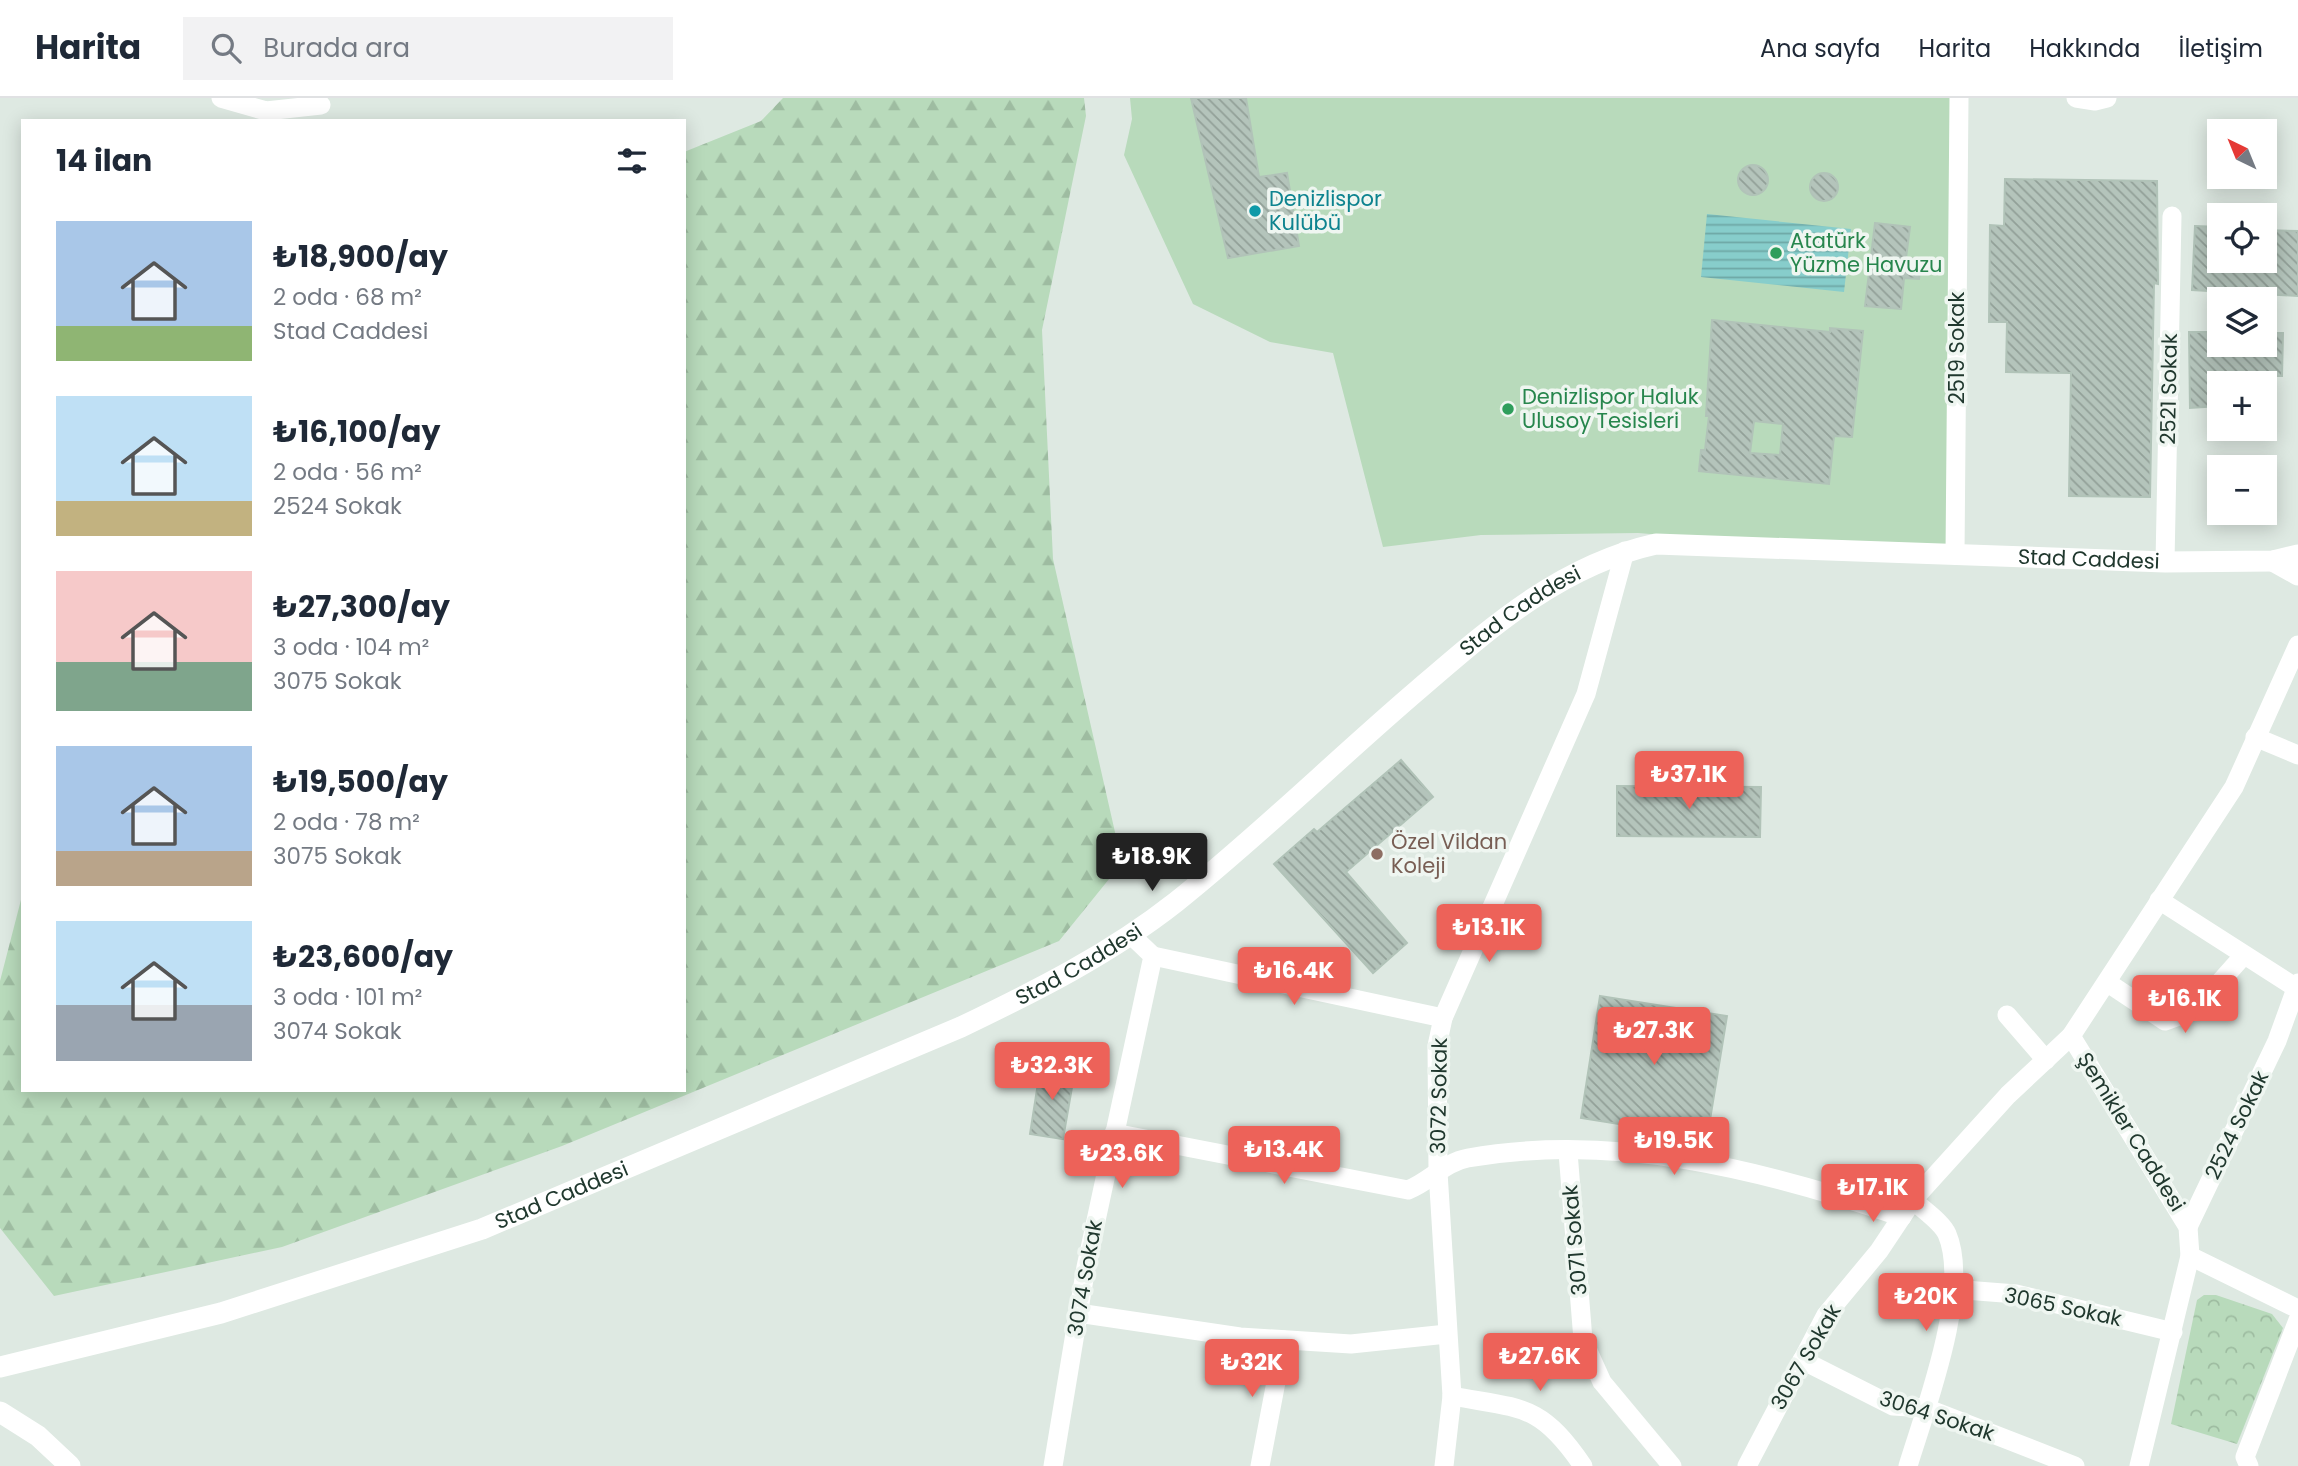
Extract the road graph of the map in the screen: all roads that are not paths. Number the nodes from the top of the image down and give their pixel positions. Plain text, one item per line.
1 (221, 98) edge
2 (1959, 98) edge
3 (2076, 98) edge
4 (2108, 98) edge
5 (321, 105) dead end
6 (2172, 216) dead end
7 (1625, 551) junction
8 (1955, 555) junction
9 (2298, 555) edge
10 (2273, 561) junction
11 (2165, 562) junction
12 (2298, 575) edge
13 (2298, 645) edge
14 (2255, 737) junction
15 (2298, 755) edge
16 (2159, 900) junction
17 (1131, 935) junction
18 (2244, 955) junction
19 (1153, 956) junction
20 (2108, 982) junction
21 (2297, 986) edge
22 (2007, 1015) dead end
23 (1443, 1018) junction
24 (2071, 1036) junction
25 (2046, 1060) junction
26 (1114, 1133) junction
27 (1568, 1152) junction
28 (1438, 1172) junction
29 (1908, 1208) junction
30 (2188, 1227) junction
31 (2190, 1256) junction
32 (1952, 1289) junction
33 (2298, 1309) edge
34 (1078, 1313) junction
35 (2298, 1320) edge
36 (2172, 1332) junction
37 (1447, 1334) junction
38 (1284, 1340) junction
39 (1801, 1360) junction
40 (0, 1367) edge
41 (1452, 1396) junction
42 (1926, 1408) junction
43 (0, 1412) edge
44 (70, 1466) edge
45 (1053, 1466) edge
46 (1261, 1466) edge
47 (1444, 1466) edge
48 (1583, 1466) edge
49 (1672, 1466) edge
50 (1747, 1466) edge
51 (1908, 1466) edge
52 (2075, 1466) edge
53 (2139, 1466) edge
54 (2249, 1466) edge

1 - 5 street
2 - 8 street, 2519 Sokak
3 - 4 street
6 - 11 street, 2521 Sokak
7 - 8 street, Stad Caddesi
7 - 17 street, Stad Caddesi
7 - 23 street, 3072 Sokak
8 - 11 street, Stad Caddesi
9 - 10 street, Stad Caddesi
10 - 11 street, Stad Caddesi
10 - 12 street
13 - 14 street, Şemikler Caddesi
14 - 15 street
14 - 16 street, Şemikler Caddesi
16 - 18 street
16 - 20 street, Şemikler Caddesi
17 - 19 street
17 - 40 street, Stad Caddesi
18 - 20 street
18 - 21 street
19 - 23 street
19 - 26 street, 3074 Sokak
20 - 24 street, Şemikler Caddesi
21 - 30 street, 2524 Sokak
22 - 25 street
23 - 28 street, 3072 Sokak
24 - 25 street, 3067 Sokak
24 - 30 street, Şemikler Caddesi
25 - 29 street, 3067 Sokak
26 - 28 street
26 - 34 street, 3074 Sokak
27 - 28 street
27 - 29 street
27 - 49 street, 3071 Sokak
28 - 37 street, 3072 Sokak
29 - 32 street
29 - 39 street, 3067 Sokak
30 - 31 street, Şemikler Caddesi
31 - 33 street
31 - 36 street, Şemikler Caddesi
32 - 36 street, 3065 Sokak
32 - 42 street
34 - 38 street
34 - 45 street, 3074 Sokak
35 - 54 street
36 - 53 street, Şemikler Caddesi
37 - 38 street
37 - 41 street, 3072 Sokak
38 - 46 street
39 - 42 street, 3064 Sokak
39 - 50 street, 3067 Sokak
41 - 47 street, 3072 Sokak
41 - 48 street
42 - 51 street
42 - 52 street, 3064 Sokak
43 - 44 street

